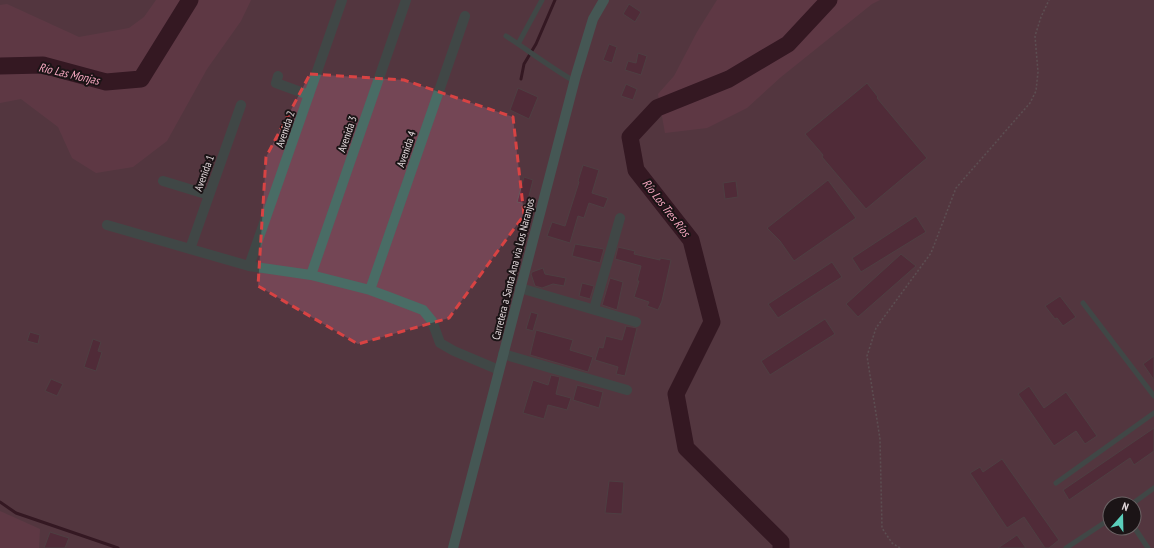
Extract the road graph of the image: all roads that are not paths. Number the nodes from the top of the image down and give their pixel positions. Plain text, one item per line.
1 (342, 0) edge
2 (406, 0) edge
3 (542, 0) edge
4 (604, 0) edge
5 (465, 16) dead end
6 (506, 36) dead end
7 (518, 44) junction
8 (277, 79) dead end
9 (574, 82) junction
10 (309, 95) junction
11 (241, 113) dead end
12 (163, 181) dead end
13 (209, 195) junction
14 (620, 218) dead end
15 (107, 225) dead end
16 (190, 249) junction
17 (250, 266) junction
18 (311, 275) junction
19 (520, 288) junction
20 (370, 290) junction
21 (1083, 304) dead end
22 (594, 309) junction
23 (636, 322) dead end
24 (503, 354) junction
25 (499, 370) junction
26 (627, 390) dead end
27 (1154, 396) edge
28 (1154, 413) edge
29 (1056, 483) dead end
30 (1154, 488) edge
31 (1142, 497) edge
32 (1102, 524) edge
33 (1140, 536) edge
34 (453, 548) edge
35 (1066, 548) edge
36 (1148, 548) edge

1 - 10 street, Avenida 2
2 - 18 street, Avenida 3
3 - 7 lane
4 - 9 main road, Carretera a Santa Ana via Los Naranjos
5 - 20 street, Avenida 4
6 - 7 lane
7 - 9 lane
8 - 10 street
9 - 19 main road, Carretera a Santa Ana via Los Naranjos
10 - 17 street, Avenida 2
11 - 13 street, Avenida 1
12 - 13 street
13 - 16 street, Avenida 1
14 - 22 street
15 - 16 street
16 - 17 street
17 - 18 street
18 - 20 street
19 - 22 street
19 - 24 main road, Carretera a Santa Ana via Los Naranjos
20 - 25 street
21 - 27 lane
22 - 23 street
24 - 25 main road, Carretera a Santa Ana via Los Naranjos
24 - 26 street
25 - 34 main road, Carretera a Santa Ana via Los Naranjos
28 - 29 lane
30 - 31 lane
32 - 35 lane
33 - 36 lane

